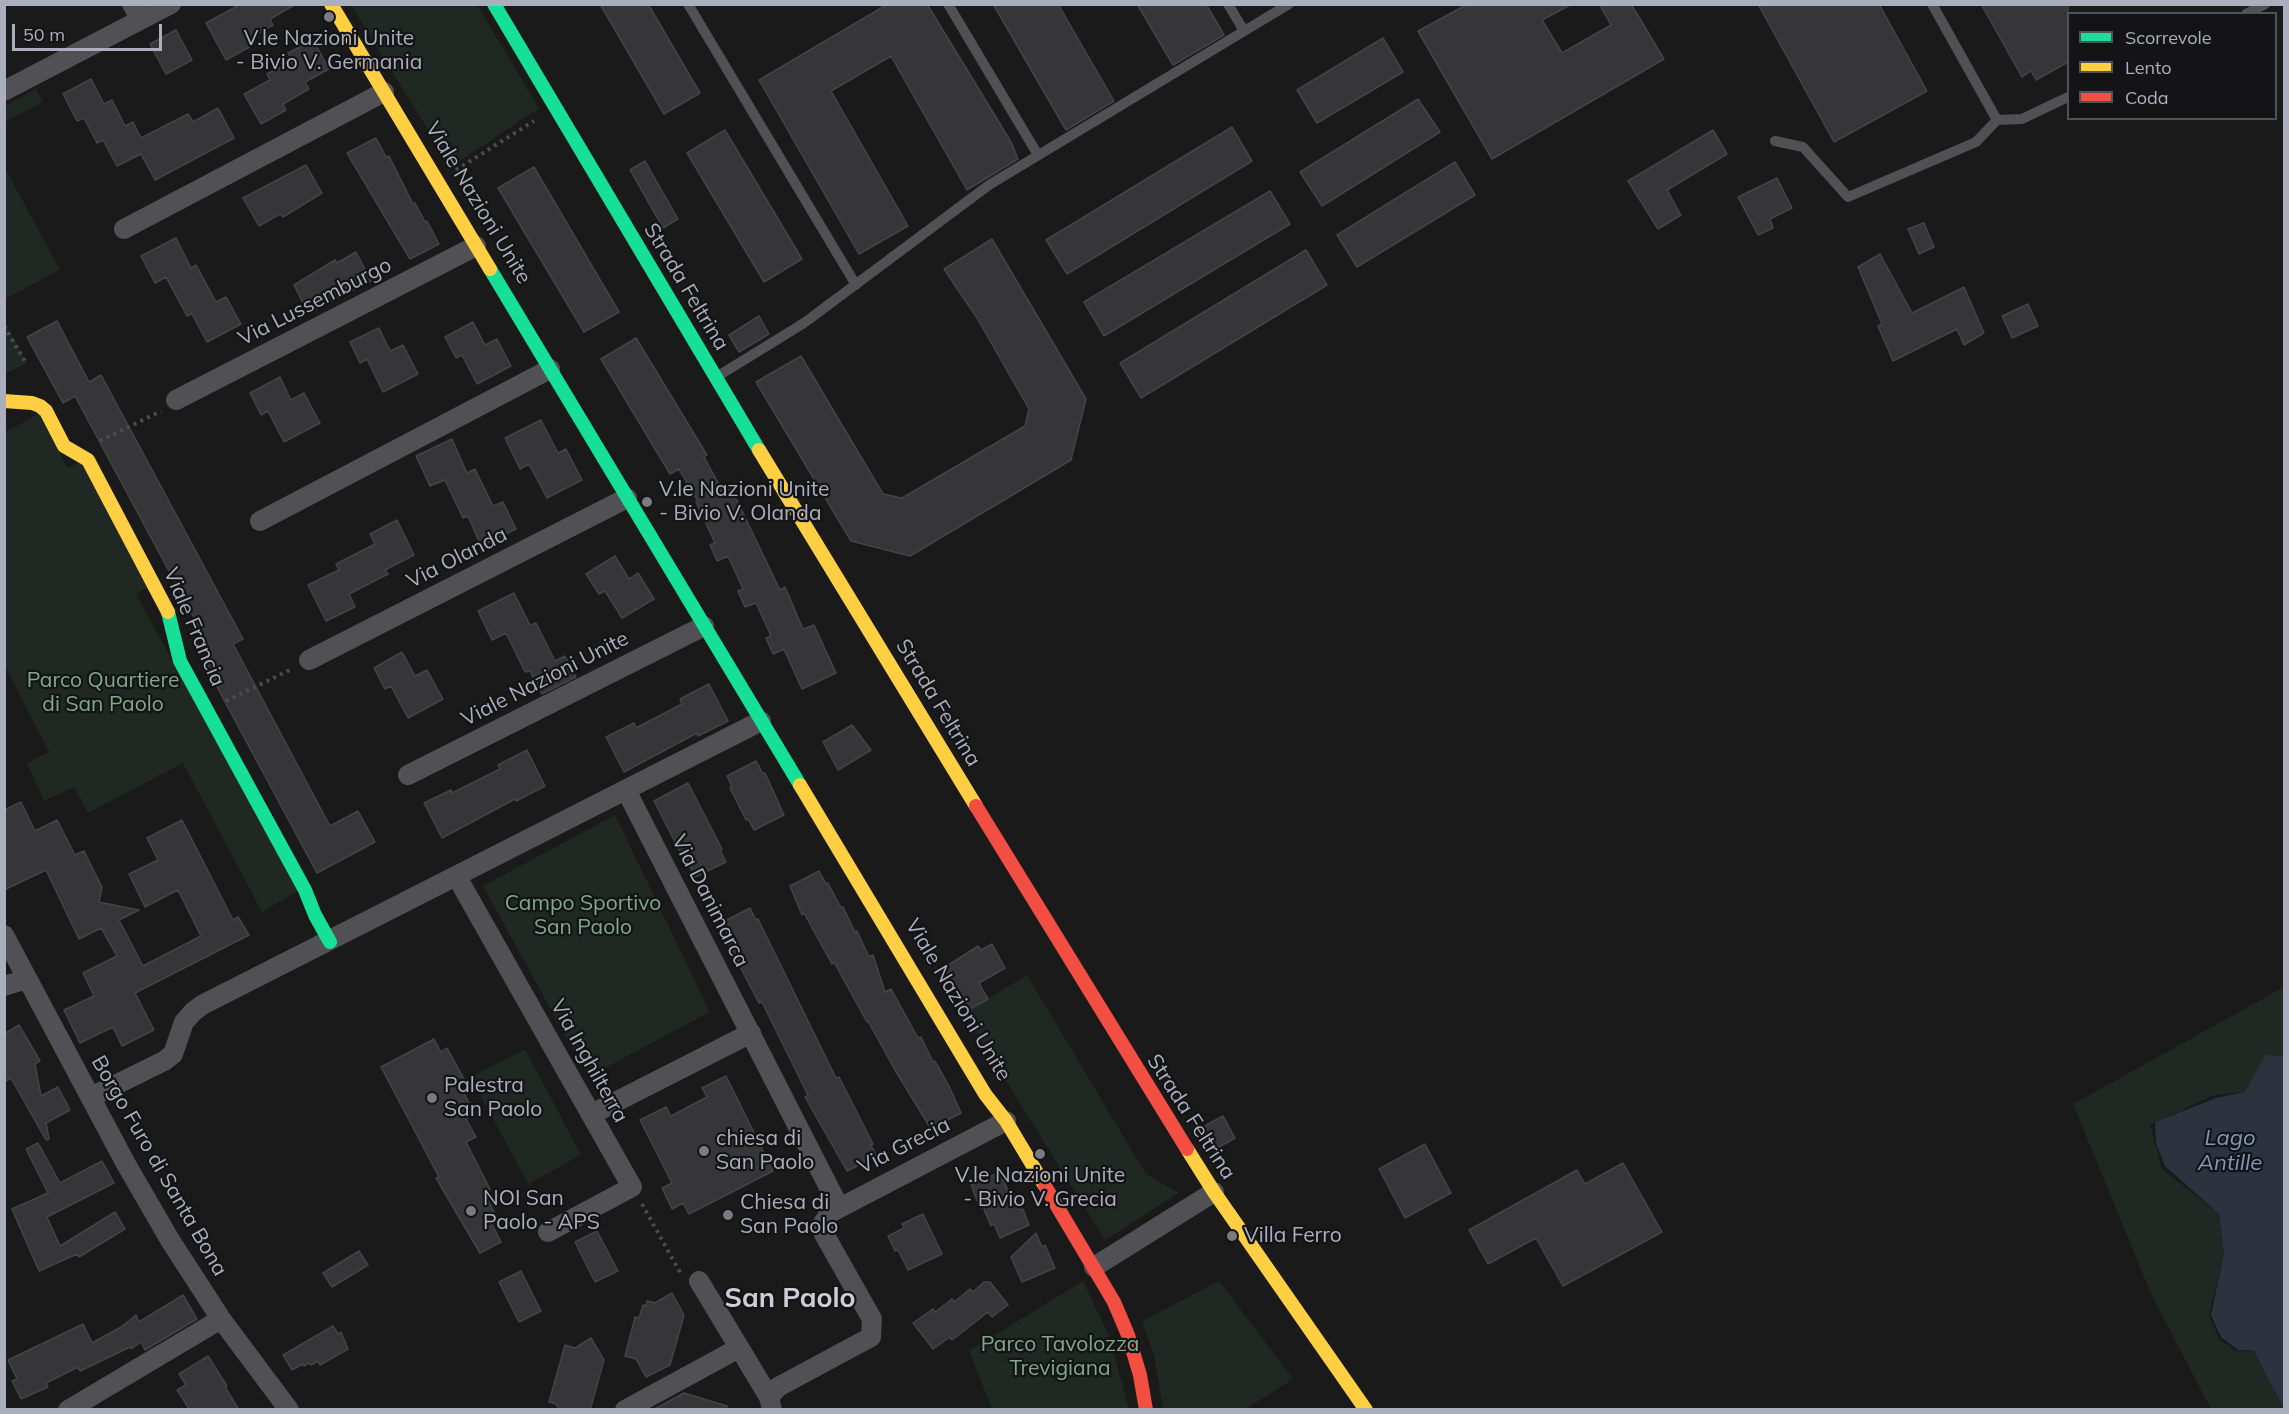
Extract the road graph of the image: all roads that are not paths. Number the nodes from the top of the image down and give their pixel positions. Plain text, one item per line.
1 (171, 4) edge
2 (331, 4) edge
3 (494, 4) edge
4 (688, 4) edge
5 (948, 4) edge
6 (1228, 4) edge
7 (1289, 4) edge
8 (1932, 4) edge
9 (2265, 4) edge
10 (2250, 12) edge
11 (1244, 31) junction
12 (4, 92) edge
13 (384, 92) junction
14 (2067, 97) edge
15 (1997, 120) junction
16 (1775, 141) dead end
17 (1038, 155) junction
18 (124, 229) dead end
19 (476, 246) junction
20 (856, 285) junction
21 (550, 369) junction
22 (715, 377) junction
23 (176, 400) road end
24 (4, 401) edge
25 (627, 498) junction
26 (260, 521) dead end
27 (704, 626) junction
28 (309, 660) road end
29 (761, 721) junction
30 (408, 775) dead end
31 (629, 788) junction
32 (457, 877) junction
33 (4, 935) edge
34 (330, 942) junction
35 (27, 979) junction
36 (4, 986) edge
37 (751, 1033) junction
38 (91, 1097) junction
39 (592, 1114) junction
40 (1006, 1121) junction
41 (1215, 1192) junction
42 (839, 1207) junction
43 (548, 1232) dead end
44 (1094, 1267) junction
45 (693, 1284) road end
46 (221, 1319) junction
47 (740, 1348) junction
48 (771, 1403) edge
49 (68, 1410) edge
50 (289, 1410) edge
51 (625, 1410) edge
52 (1146, 1410) edge
53 (1366, 1410) edge

1 - 12 street
2 - 13 street, Viale Nazioni Unite
3 - 22 street, Strada Feltrina
4 - 20 lane
5 - 17 lane
6 - 11 lane
7 - 11 lane
8 - 15 lane
9 - 10 lane
11 - 17 lane
13 - 18 street
13 - 19 street, Viale Nazioni Unite
14 - 15 lane
15 - 16 lane
17 - 20 lane
19 - 21 street, Viale Nazioni Unite
19 - 23 street, Via Lussemburgo
20 - 22 lane
21 - 25 street, Viale Nazioni Unite
21 - 26 street
22 - 41 street, Strada Feltrina
24 - 34 street, Viale Francia
25 - 27 street, Viale Nazioni Unite
25 - 28 street, Via Olanda
27 - 29 street, Viale Nazioni Unite
27 - 30 street, Viale Nazioni Unite
29 - 31 street
29 - 40 street, Viale Nazioni Unite
31 - 32 street
31 - 37 street, Via Danimarca
32 - 34 street
32 - 39 street, Via Inghilterra
33 - 35 street, Borgo Furo di Santa Bona
34 - 38 street
35 - 36 street
35 - 38 street, Borgo Furo di Santa Bona
37 - 39 street
37 - 42 street, Via Danimarca
38 - 46 street, Borgo Furo di Santa Bona
39 - 43 street, Via Inghilterra
40 - 42 street, Via Grecia
40 - 44 street, Viale Nazioni Unite
41 - 44 street
41 - 53 street, Strada Feltrina
42 - 48 street
44 - 52 street, Viale Nazioni Unite
45 - 47 street
46 - 49 street
46 - 50 street, Borgo Furo di Santa Bona
47 - 48 street
47 - 51 street

